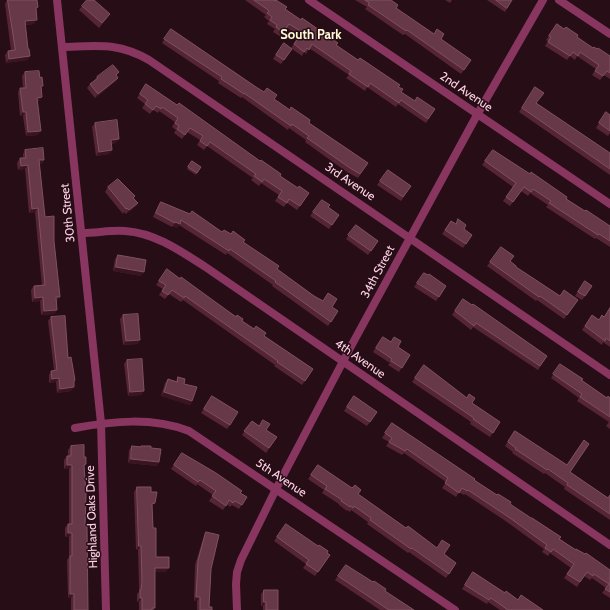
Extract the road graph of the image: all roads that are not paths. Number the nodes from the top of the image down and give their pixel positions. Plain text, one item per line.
1 (57, 0) edge
2 (309, 0) edge
3 (543, 0) edge
4 (559, 0) edge
5 (610, 34) edge
6 (63, 47) junction
7 (478, 115) junction
8 (610, 204) edge
9 (82, 233) junction
10 (410, 238) junction
11 (344, 363) junction
12 (610, 375) edge
13 (100, 423) junction
14 (75, 428) dead end
15 (276, 489) junction
16 (610, 546) edge
17 (106, 610) edge
18 (237, 610) edge
19 (456, 610) edge

1 - 6 street, 30th Street
2 - 7 street, 2nd Avenue
3 - 7 street, 34th Street
4 - 5 street
6 - 9 street, 30th Street
6 - 10 street, 3rd Avenue
7 - 8 street, 2nd Avenue
7 - 10 street, 34th Street
9 - 11 street, 4th Avenue
9 - 13 street, 30th Street
10 - 11 street, 34th Street
10 - 12 street, 3rd Avenue
11 - 15 street, 34th Street
11 - 16 street, 4th Avenue
13 - 14 street, 5th Avenue
13 - 15 street, 5th Avenue
13 - 17 street, Highland Oaks Drive
15 - 18 street, 34th Street
15 - 19 street, 5th Avenue

